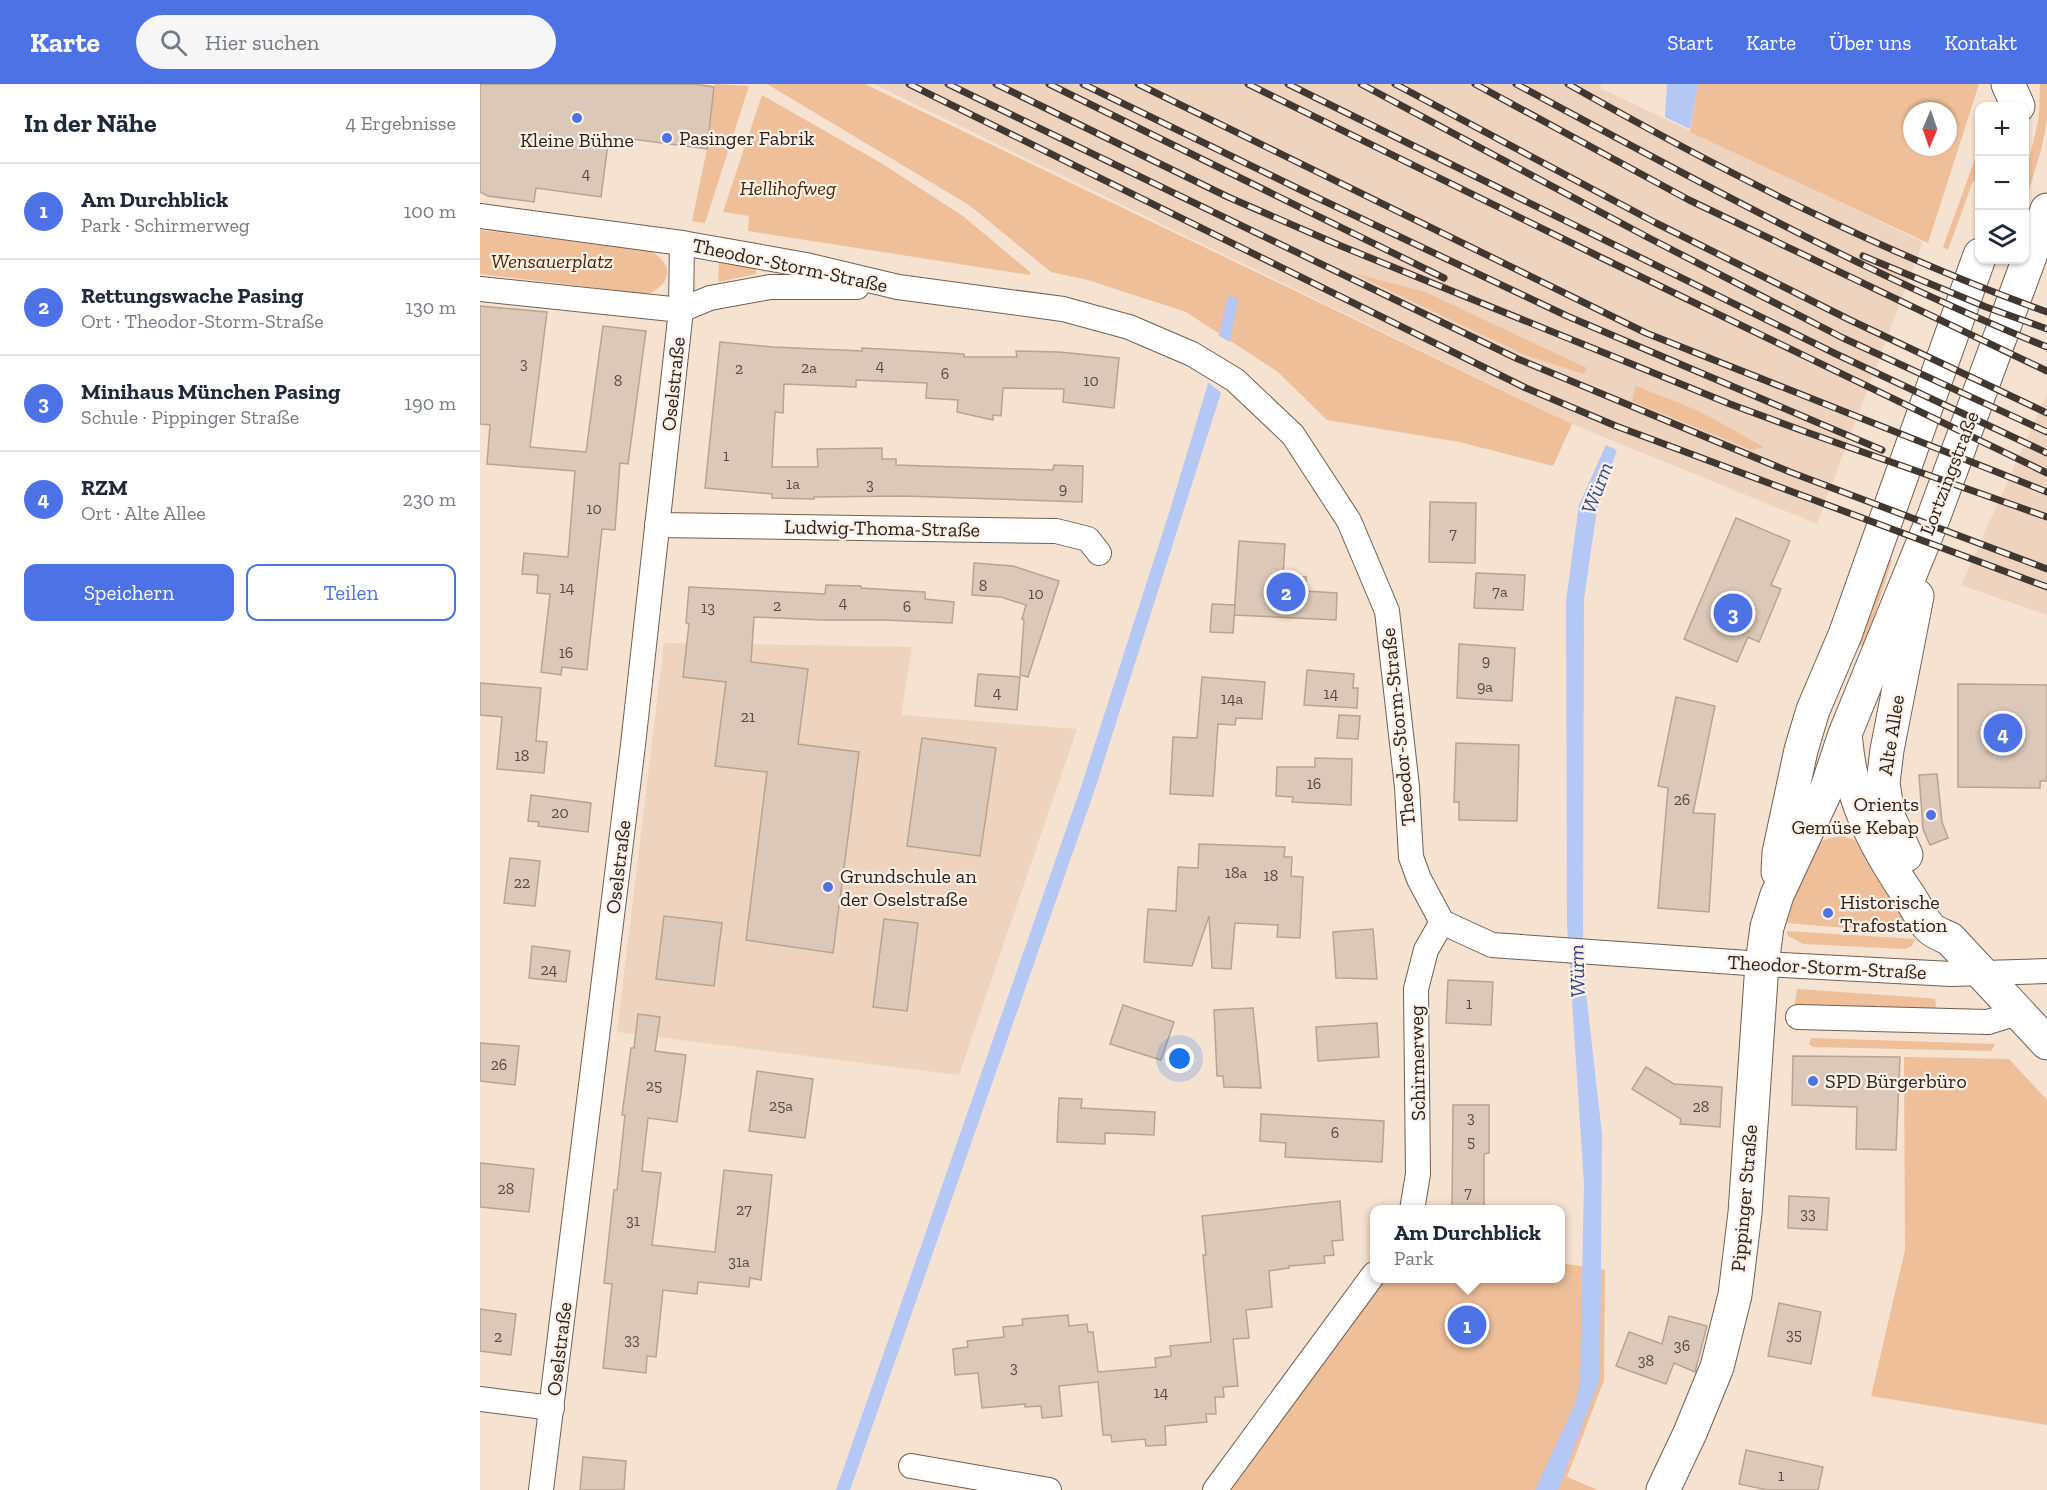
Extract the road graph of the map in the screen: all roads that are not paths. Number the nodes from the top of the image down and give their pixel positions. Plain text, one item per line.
1 (2008, 84) edge
2 (2027, 84) edge
3 (2016, 102) edge
4 (2024, 102) edge
5 (2047, 210) edge
6 (480, 216) edge
7 (682, 243) junction
8 (1977, 264) edge
9 (898, 287) junction
10 (480, 289) edge
11 (681, 310) junction
12 (1934, 516) junction
13 (657, 525) junction
14 (1099, 553) dead end
15 (1845, 635) junction
16 (1845, 734) junction
17 (1777, 895) junction
18 (1443, 922) junction
19 (1950, 939) junction
20 (1762, 964) junction
21 (2047, 970) edge
22 (1982, 974) junction
23 (2017, 1013) junction
24 (1798, 1017) dead end
25 (2047, 1043) edge
26 (1413, 1205) edge
27 (1370, 1279) edge
28 (480, 1399) edge
29 (552, 1408) junction
30 (911, 1466) dead end
31 (541, 1490) edge
32 (1049, 1490) edge
33 (1215, 1490) edge
34 (1662, 1490) edge

1 - 3 main road
2 - 4 main road
5 - 12 main road, Lortzingstraße
6 - 7 street
7 - 9 street, Theodor-Storm-Straße
7 - 11 street, Oselstraße
8 - 15 main road
9 - 11 street, Theodor-Storm-Straße
9 - 18 street, Theodor-Storm-Straße
10 - 11 street
11 - 13 street, Oselstraße
12 - 16 main road, Lortzingstraße
12 - 19 main road, Alte Allee
13 - 14 street, Ludwig-Thoma-Straße
13 - 29 street, Oselstraße
15 - 16 main road, Alte Allee
15 - 17 main road, Pippinger Straße
16 - 17 main road, Pippinger Straße
16 - 19 main road, Alte Allee
17 - 20 main road, Pippinger Straße
18 - 20 street, Theodor-Storm-Straße
18 - 26 street, Schirmerweg
19 - 22 main road, Alte Allee
20 - 22 street, Theodor-Storm-Straße
20 - 34 main road, Pippinger Straße
21 - 22 street, Theodor-Storm-Straße
22 - 23 main road, Alte Allee
23 - 24 street
23 - 25 main road, Alte Allee
27 - 33 street
28 - 29 street
29 - 31 street, Oselstraße
30 - 32 street

